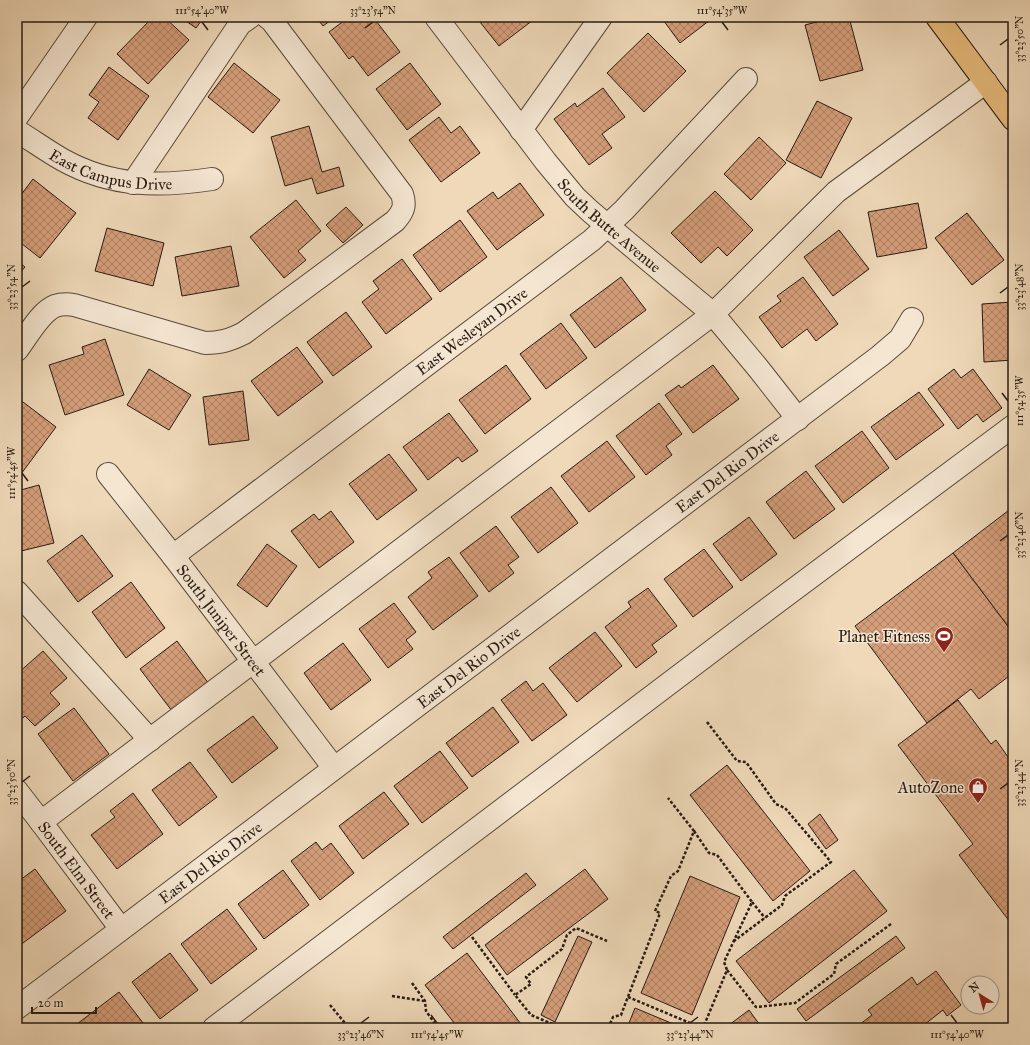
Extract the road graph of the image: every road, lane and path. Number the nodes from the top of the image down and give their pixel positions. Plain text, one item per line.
1 (86, 17) edge
2 (250, 17) edge
3 (267, 17) edge
4 (436, 17) edge
5 (601, 17) edge
6 (937, 17) edge
7 (746, 79) dead end
8 (986, 82) junction
9 (17, 117) edge
10 (1013, 119) edge
11 (521, 130) junction
12 (17, 131) edge
13 (212, 179) dead end
14 (133, 183) junction
15 (607, 226) junction
16 (713, 314) junction
17 (912, 319) dead end
18 (17, 350) edge
19 (798, 419) junction
20 (1013, 426) edge
21 (108, 474) dead end
22 (173, 556) junction
23 (17, 592) edge
24 (254, 662) junction
25 (707, 722) dead end
26 (150, 740) junction
27 (334, 768) junction
28 (17, 791) edge
29 (668, 798) dead end
30 (42, 822) junction
31 (694, 831) junction
32 (752, 902) junction
33 (765, 918) junction
34 (891, 924) dead end
35 (121, 929) junction
36 (472, 937) dead end
37 (607, 941) dead end
38 (734, 941) junction
39 (727, 970) junction
40 (412, 983) dead end
41 (515, 995) junction
42 (392, 996) dead end
43 (628, 997) junction
44 (425, 1001) junction
45 (330, 1005) dead end
46 (17, 1008) edge
47 (214, 1028) edge
48 (348, 1028) edge
49 (438, 1028) edge
50 (562, 1028) edge
51 (608, 1028) edge
52 (702, 1028) edge

1 - 9 street
2 - 14 street
3 - 18 street
4 - 11 street, South Butte Avenue
5 - 11 street
6 - 8 main road
7 - 15 street, East Wesleyan Drive
8 - 10 main road
8 - 16 street
11 - 15 street, South Butte Avenue
12 - 14 street, East Campus Drive
13 - 14 street, East Campus Drive
15 - 16 street, South Butte Avenue
15 - 22 street, East Wesleyan Drive
16 - 19 street, South Butte Avenue
16 - 24 street
17 - 19 street, East Del Rio Drive
19 - 27 street, East Del Rio Drive
20 - 47 street
21 - 22 street, South Juniper Street
22 - 24 street, South Juniper Street
23 - 26 street
24 - 26 street
24 - 27 street, South Juniper Street
25 - 33 path
26 - 30 street
27 - 35 street, East Del Rio Drive
28 - 30 street, South Elm Street
29 - 31 path
30 - 35 street, South Elm Street
31 - 32 path
31 - 43 path
32 - 33 path
32 - 38 path
33 - 38 path
34 - 39 path
35 - 46 street, East Del Rio Drive
36 - 41 path
37 - 41 path
38 - 39 path
39 - 52 path
40 - 44 path
41 - 50 path
42 - 44 path
43 - 51 path
43 - 52 path
44 - 49 path
45 - 48 path

